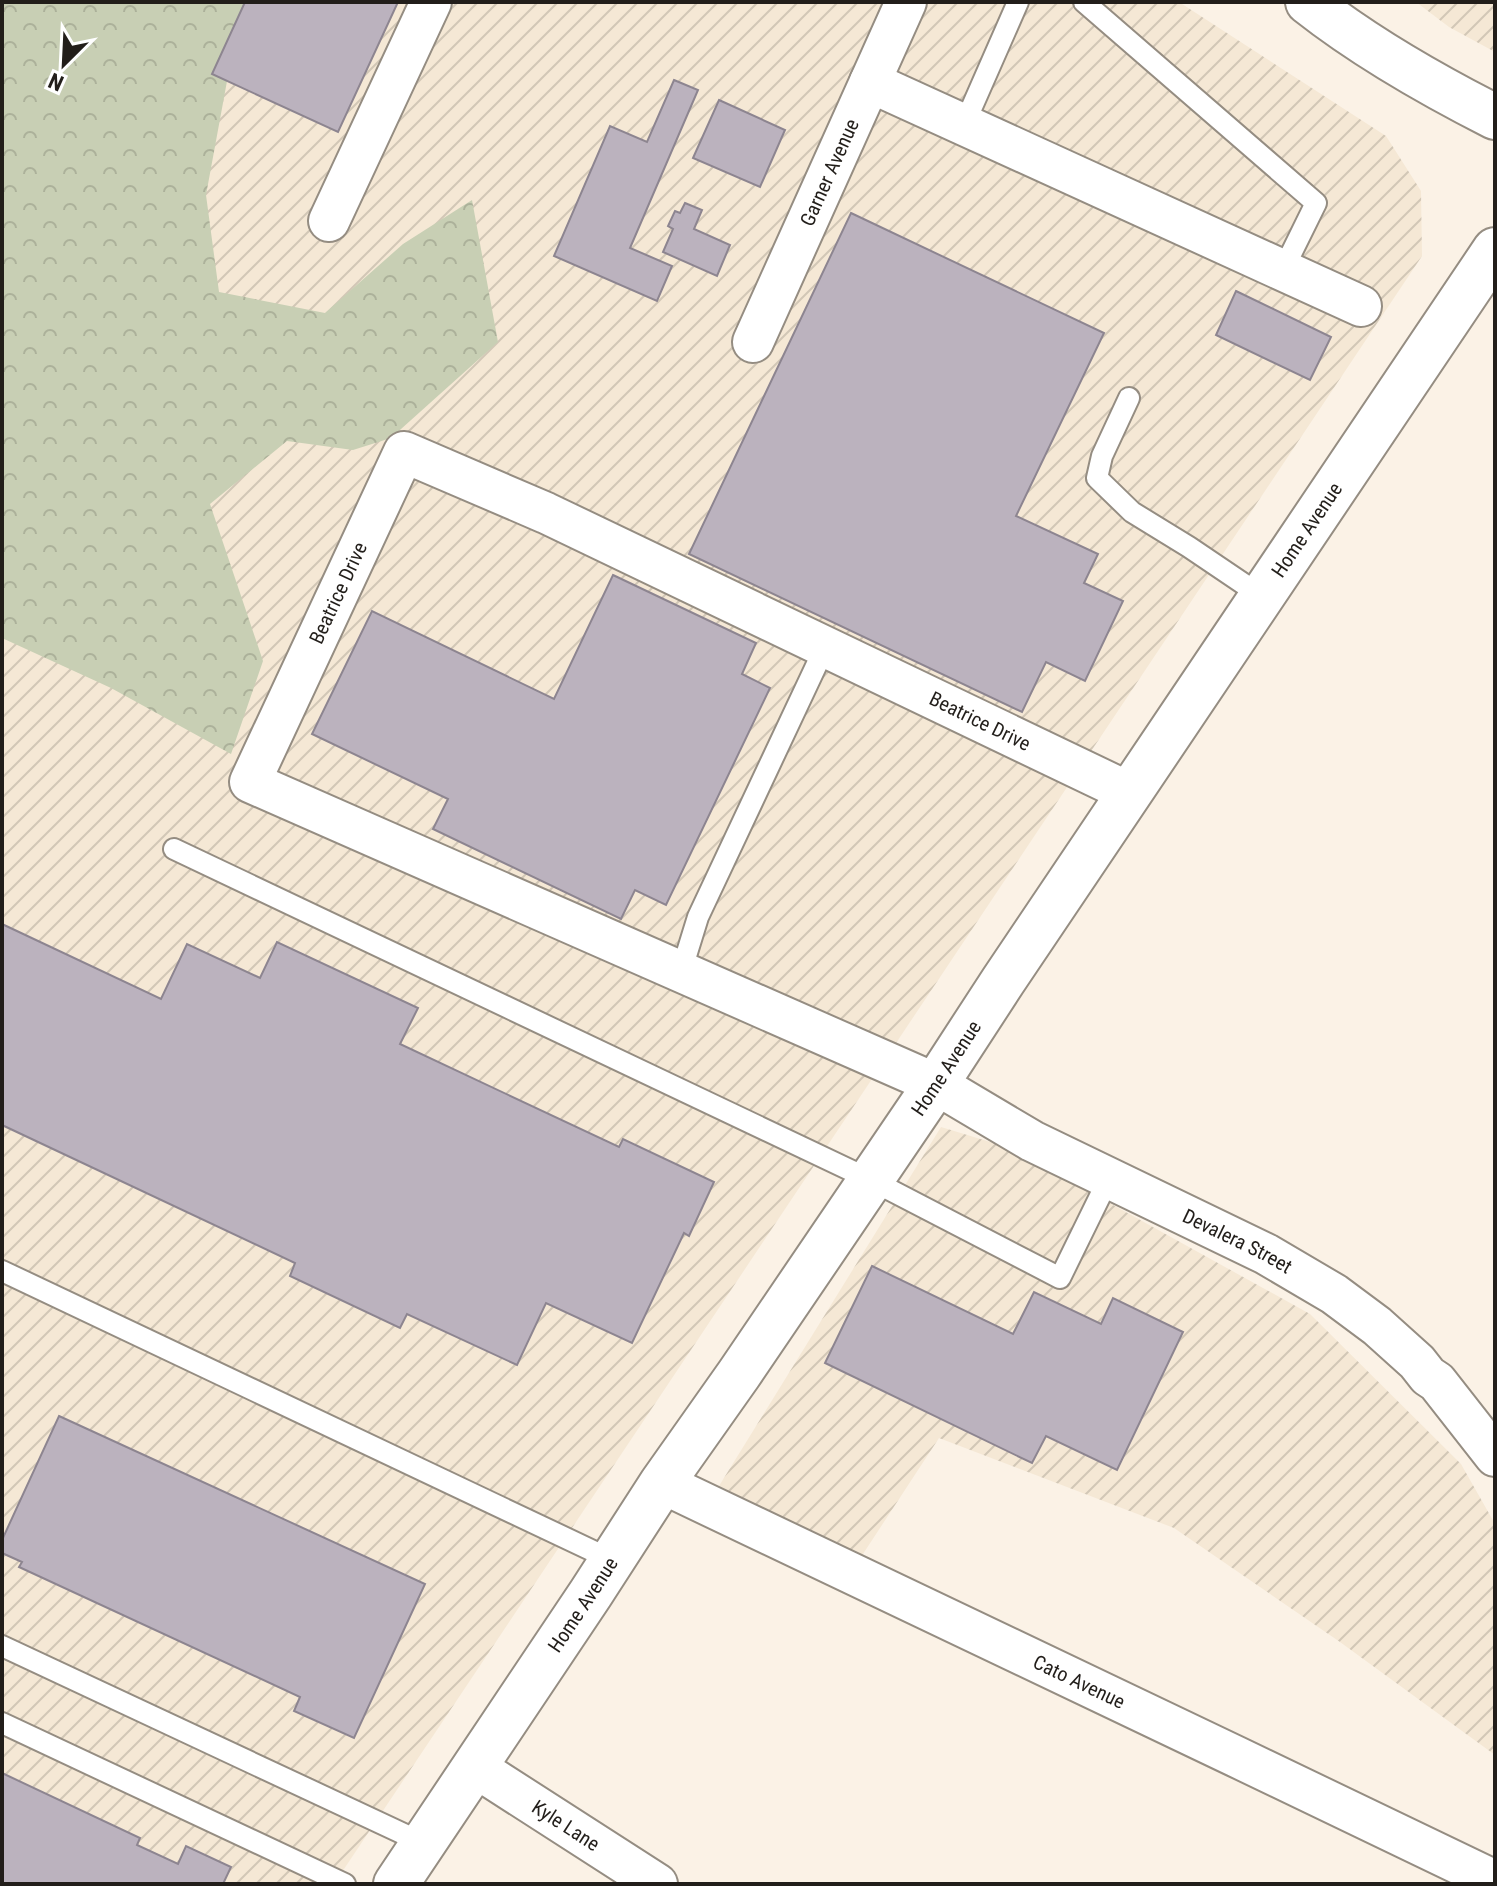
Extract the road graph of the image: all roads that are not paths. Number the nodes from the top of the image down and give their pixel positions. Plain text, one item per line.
1 (431, 2) edge
2 (906, 2) edge
3 (1018, 2) edge
4 (1084, 2) edge
5 (1308, 2) edge
6 (870, 82) junction
7 (1495, 117) edge
8 (964, 125) junction
9 (329, 221) dead end
10 (1495, 250) edge
11 (1283, 270) junction
12 (1361, 306) dead end
13 (753, 342) dead end
14 (1129, 398) dead end
15 (1263, 597) junction
16 (825, 647) junction
17 (1130, 793) junction
18 (174, 849) dead end
19 (681, 972) junction
20 (936, 1084) junction
21 (1109, 1178) junction
22 (871, 1180) junction
23 (2, 1271) edge
24 (1495, 1456) edge
25 (662, 1483) junction
26 (612, 1560) junction
27 (2, 1646) edge
28 (2, 1723) edge
29 (475, 1767) junction
30 (423, 1843) junction
31 (1495, 1881) edge
32 (345, 1884) edge
33 (396, 1884) edge
34 (657, 1884) edge

1 - 9 street
2 - 6 street, Garner Avenue
3 - 8 lane
4 - 11 lane
5 - 7 street
6 - 8 street
6 - 13 street, Garner Avenue
8 - 11 street
10 - 15 street, Home Avenue
11 - 12 street
14 - 15 lane
15 - 17 street, Home Avenue
16 - 17 street, Beatrice Drive
16 - 19 lane
16 - 19 street, Beatrice Drive
17 - 20 street, Home Avenue
18 - 22 lane
19 - 20 street, Beatrice Drive
20 - 21 street, Devalera Street
20 - 22 street, Home Avenue
21 - 22 lane
21 - 24 street, Devalera Street
22 - 25 street, Home Avenue
23 - 26 lane
25 - 26 street, Home Avenue
25 - 31 street, Cato Avenue
26 - 29 street, Home Avenue
27 - 30 lane
28 - 32 lane
29 - 30 street, Home Avenue
29 - 34 street, Kyle Lane
30 - 33 street, Home Avenue

